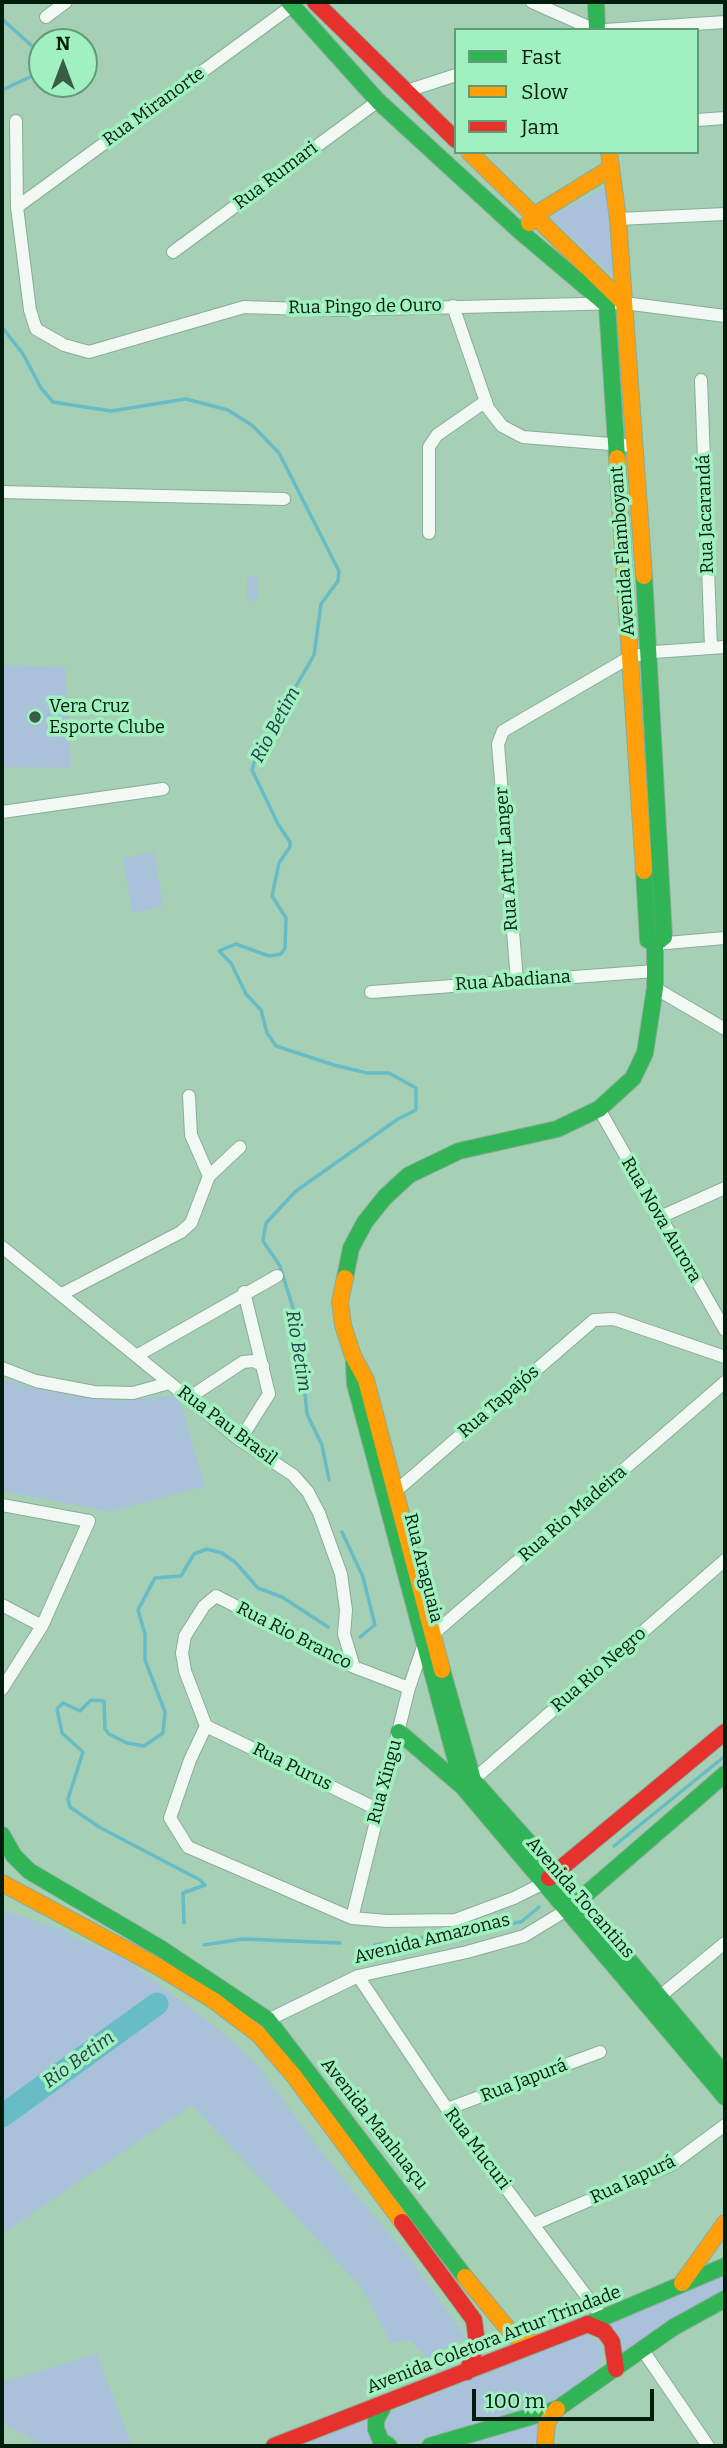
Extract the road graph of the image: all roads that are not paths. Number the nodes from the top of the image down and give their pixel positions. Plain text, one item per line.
1 (66, 2) edge
2 (315, 2) edge
3 (532, 2) edge
4 (596, 2) edge
5 (291, 4) edge
6 (46, 17) dead end
7 (725, 22) edge
8 (591, 28) edge
9 (596, 28) edge
10 (635, 28) edge
11 (454, 76) edge
12 (407, 91) junction
13 (378, 100) junction
14 (725, 118) edge
15 (699, 120) edge
16 (16, 121) dead end
17 (454, 137) edge
18 (471, 154) edge
19 (610, 160) edge
20 (17, 208) junction
21 (725, 214) edge
22 (533, 216) junction
23 (618, 219) junction
24 (522, 233) junction
25 (173, 252) dead end
26 (624, 303) junction
27 (607, 305) junction
28 (453, 306) junction
29 (725, 316) edge
30 (701, 380) dead end
31 (486, 401) junction
32 (615, 445) junction
33 (635, 446) junction
34 (2, 492) edge
35 (284, 499) dead end
36 (429, 533) dead end
37 (725, 647) edge
38 (711, 648) junction
39 (650, 653) junction
40 (630, 657) junction
41 (163, 789) dead end
42 (2, 812) edge
43 (725, 938) edge
44 (655, 944) junction
45 (655, 979) junction
46 (517, 981) junction
47 (371, 992) dead end
48 (725, 1030) edge
49 (189, 1096) dead end
50 (599, 1109) junction
51 (240, 1147) dead end
52 (209, 1175) junction
53 (725, 1188) edge
54 (658, 1218) junction
55 (365, 1222) joint
56 (2, 1247) edge
57 (277, 1276) dead end
58 (244, 1292) junction
59 (62, 1294) junction
60 (725, 1330) edge
61 (138, 1355) junction
62 (353, 1356) junction
63 (725, 1357) edge
64 (263, 1366) junction
65 (2, 1368) edge
66 (725, 1382) edge
67 (169, 1383) junction
68 (190, 1397) junction
69 (240, 1440) junction
70 (397, 1490) junction
71 (2, 1505) edge
72 (725, 1560) edge
73 (2, 1605) edge
74 (41, 1626) junction
75 (428, 1641) junction
76 (354, 1667) junction
77 (408, 1688) junction
78 (2, 1689) edge
79 (206, 1726) junction
80 (399, 1731) junction
81 (725, 1732) edge
82 (725, 1774) edge
83 (468, 1784) junction
84 (377, 1809) junction
85 (2, 1835) edge
86 (556, 1873) junction
87 (2, 1883) edge
88 (542, 1884) junction
89 (572, 1906) junction
90 (352, 1918) junction
91 (725, 1943) edge
92 (358, 1976) junction
93 (215, 1992) junction
94 (660, 1997) junction
95 (268, 2020) junction
96 (600, 2052) dead end
97 (725, 2074) edge
98 (725, 2096) edge
99 (447, 2109) junction
100 (725, 2125) edge
101 (725, 2223) edge
102 (534, 2224) junction
103 (725, 2266) edge
104 (681, 2284) junction
105 (725, 2299) edge
106 (602, 2317) junction
107 (587, 2324) junction
108 (536, 2344) junction
109 (642, 2349) junction
110 (616, 2369) junction
111 (467, 2372) junction
112 (385, 2403) junction
113 (557, 2409) junction
114 (441, 2445) edge
115 (274, 2446) edge
116 (389, 2446) edge
117 (545, 2446) edge
118 (709, 2446) edge

1 - 6 street
2 - 12 street
3 - 8 street
4 - 9 street
5 - 13 street
5 - 20 street, Rua Miranorte
7 - 10 street
11 - 12 street
12 - 17 street
13 - 24 street
13 - 25 street, Rua Rumari
14 - 15 street
16 - 20 street
18 - 22 street
19 - 22 street
19 - 23 street, Avenida Flamboyant
20 - 28 street, Rua Pingo de Ouro
21 - 23 street
22 - 24 street
22 - 26 street
23 - 26 street, Avenida Flamboyant
24 - 27 street
26 - 27 street, Rua Pingo de Ouro
26 - 29 street, Rua Pingo de Ouro
26 - 33 street, Avenida Flamboyant
27 - 28 street, Rua Pingo de Ouro
27 - 32 street, Avenida Flamboyant
28 - 31 street
30 - 38 street, Rua Jacarandá
31 - 32 street
31 - 36 street
32 - 33 street
32 - 40 street, Avenida Flamboyant
33 - 39 street, Avenida Flamboyant
34 - 35 street
37 - 38 street
38 - 39 street
39 - 40 street
39 - 44 street, Avenida Flamboyant
40 - 44 street, Avenida Flamboyant
40 - 46 street, Rua Artur Langer
41 - 42 street
43 - 44 street
44 - 45 street, Avenida Flamboyant
45 - 46 street, Rua Abadiana
45 - 48 street
45 - 50 street, Avenida Flamboyant
46 - 47 street, Rua Abadiana
49 - 52 street
50 - 54 street, Rua Nova Aurora
50 - 55 street, Avenida Flamboyant
51 - 52 street
52 - 59 street
53 - 54 street
54 - 60 street, Rua Nova Aurora
55 - 62 street, Rua Araguaia
56 - 59 street, Rua Pau Brasil
57 - 58 street
58 - 61 street
58 - 64 street
59 - 61 street, Rua Pau Brasil
61 - 67 street, Rua Pau Brasil
62 - 70 street, Rua Araguaia
62 - 75 street, Rua Araguaia
63 - 70 street, Rua Tapajós
64 - 68 street
64 - 69 street
65 - 67 street
66 - 75 street, Rua Rio Madeira
67 - 68 street, Rua Pau Brasil
68 - 69 street, Rua Pau Brasil
69 - 76 street, Rua Pau Brasil
70 - 75 street, Rua Araguaia
71 - 74 street
72 - 83 street, Rua Rio Negro
73 - 74 street
74 - 78 street
75 - 77 street, Rua Xingu
75 - 83 street, Rua Araguaia
76 - 77 street, Rua Rio Branco
76 - 79 street, Rua Rio Branco
77 - 80 street, Rua Xingu
79 - 84 street, Rua Purus
79 - 90 street
80 - 83 street, Avenida Tocantins
80 - 84 street, Rua Xingu
81 - 86 street, Avenida Amazonas
82 - 89 street, Avenida Amazonas
83 - 86 street, Avenida Tocantins
83 - 88 street, Avenida Tocantins
84 - 90 street, Rua Xingu
85 - 93 street, Avenida Manhuaçu
86 - 88 street, Avenida Amazonas
86 - 89 street, Avenida Tocantins
87 - 93 street, Avenida Manhuaçu
88 - 89 street, Avenida Tocantins
88 - 90 street, Avenida Amazonas
89 - 92 street, Avenida Amazonas
89 - 94 street, Avenida Tocantins
89 - 98 street, Avenida Tocantins
91 - 94 street
92 - 95 street, Avenida Amazonas
92 - 99 street, Rua Mucuri
93 - 95 street, Avenida Manhuaçu
93 - 111 street, Avenida Manhuaçu
94 - 97 street, Avenida Tocantins
95 - 108 street, Avenida Manhuaçu
96 - 99 street, Rua Japurá
99 - 102 street, Rua Mucuri
100 - 102 street, Rua Iapurá
101 - 104 street
102 - 106 street, Rua Mucuri
103 - 104 street, Avenida Coletora Artur Trindade
104 - 106 street, Avenida Coletora Artur Trindade
105 - 109 street
106 - 107 street, Avenida Coletora Artur Trindade
107 - 108 street, Avenida Coletora Artur Trindade
107 - 110 street
108 - 111 street, Avenida Coletora Artur Trindade
109 - 110 street
109 - 118 street
110 - 113 street
111 - 112 street, Avenida Coletora Artur Trindade
112 - 115 street, Avenida Coletora Artur Trindade
112 - 116 street
113 - 114 street
113 - 117 street

